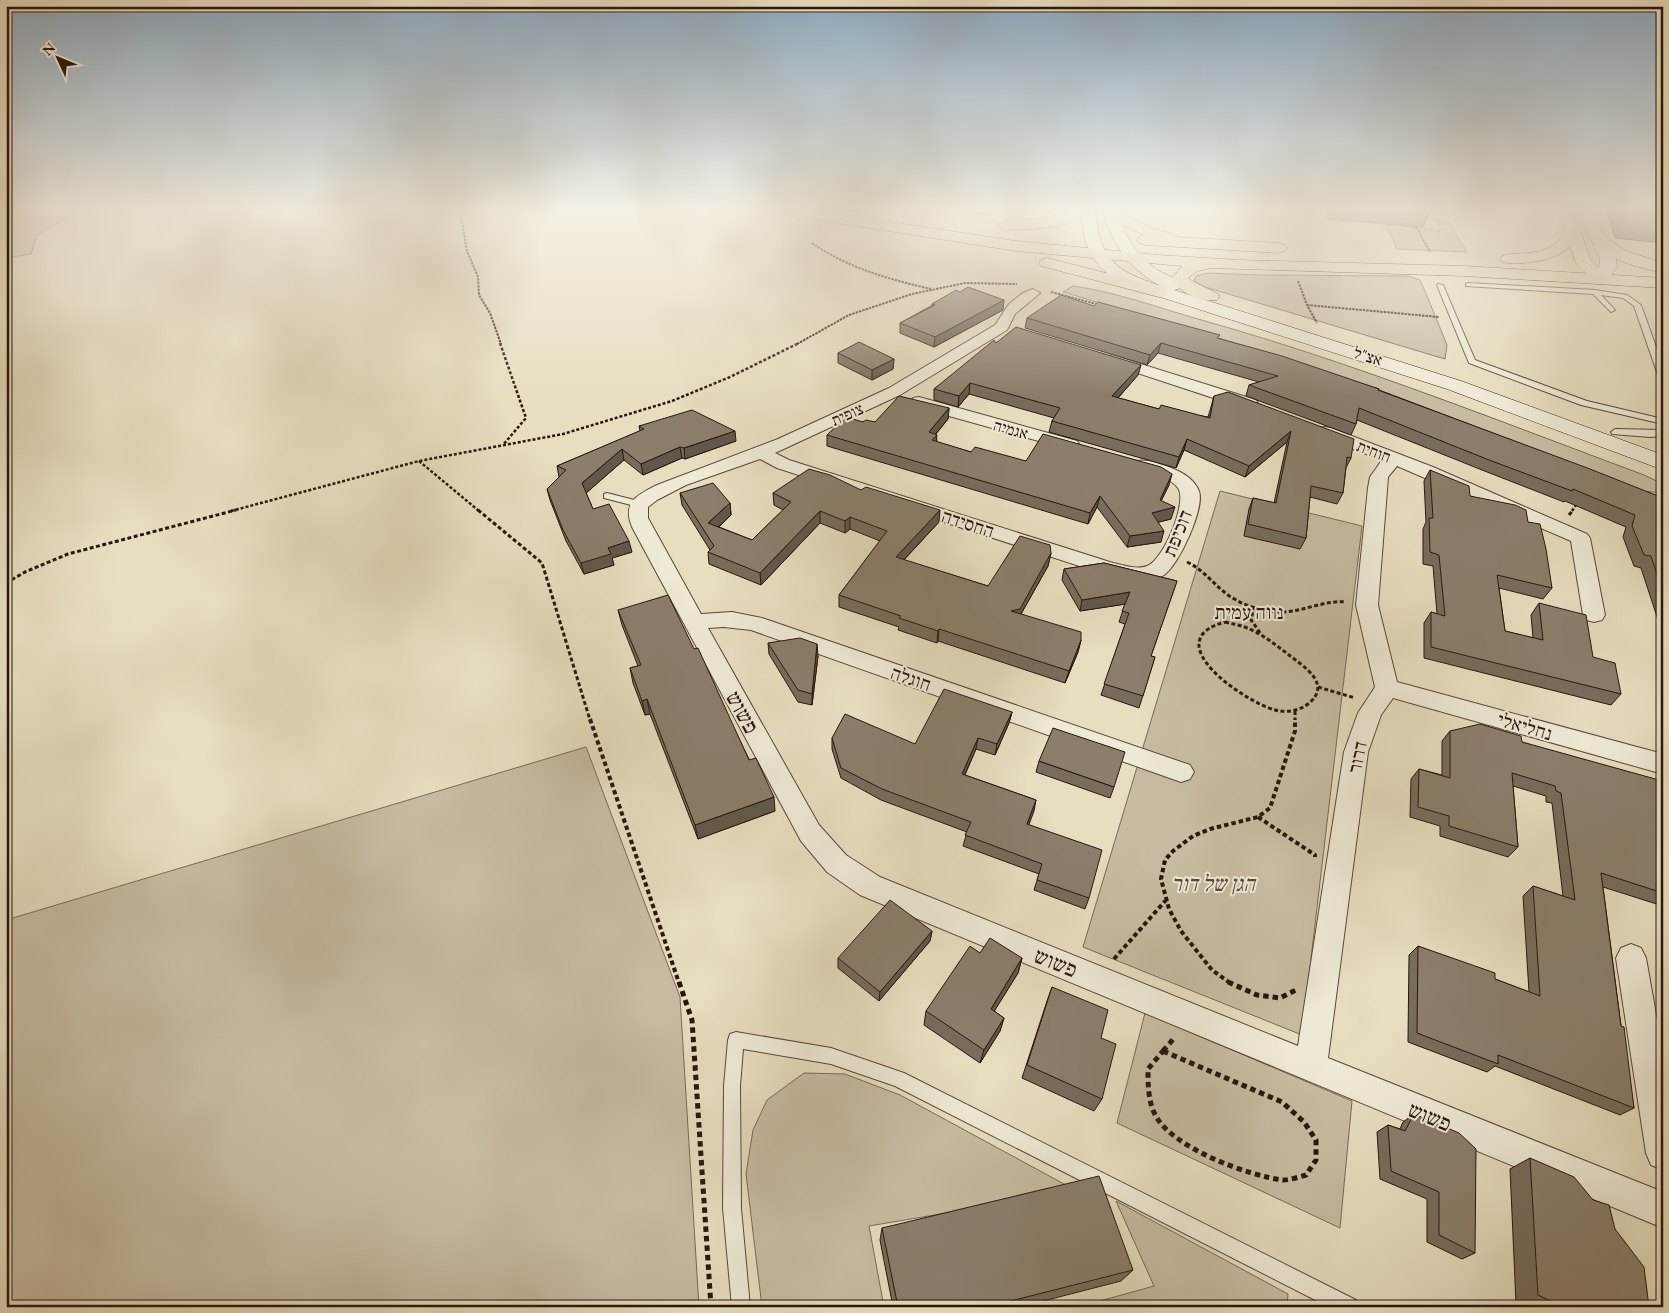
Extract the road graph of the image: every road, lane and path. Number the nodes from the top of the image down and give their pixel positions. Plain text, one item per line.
1 (476, 272) edge
2 (866, 272) edge
3 (1082, 272) edge
4 (1115, 272) edge
5 (1152, 272) edge
6 (1184, 272) edge
7 (1295, 272) edge
8 (1486, 272) edge
9 (1594, 272) edge
10 (1601, 272) edge
11 (1643, 272) edge
12 (1602, 279) junction
13 (1019, 284) dead end
14 (1440, 284) dead end
15 (1663, 284) edge
16 (1468, 285) dead end
17 (931, 289) junction
18 (1050, 292) dead end
19 (1159, 292) junction
20 (1033, 293) dead end
21 (1211, 296) junction
22 (1308, 305) junction
23 (1105, 307) edge
24 (1610, 310) dead end
25 (1455, 319) junction
26 (1002, 327) junction
27 (1320, 329) junction
28 (1021, 333) edge
29 (1097, 355) edge
30 (1663, 378) edge
31 (892, 392) junction
32 (1264, 410) edge
33 (1663, 422) edge
34 (1310, 427) edge
35 (1615, 432) junction
36 (1663, 433) edge
37 (502, 445) junction
38 (1085, 449) edge
39 (1663, 450) edge
40 (760, 452) junction
41 (1393, 458) junction
42 (1122, 460) edge
43 (419, 461) junction
44 (1663, 463) edge
45 (607, 496) dead end
46 (1581, 498) edge
47 (639, 504) junction
48 (1559, 529) junction
49 (1171, 555) junction
50 (1150, 573) joint
51 (6, 584) edge
52 (1367, 605) junction
53 (1254, 606) junction
54 (1594, 615) dead end
55 (695, 624) junction
56 (1266, 640) junction
57 (1318, 687) junction
58 (1381, 696) junction
59 (1295, 711) junction
60 (1663, 764) edge
61 (1182, 772) dead end
62 (1258, 817) junction
63 (1316, 864) dead end
64 (1167, 900) junction
65 (1631, 958) dead end
66 (1096, 978) junction
67 (1299, 986) dead end
68 (1192, 1018) junction
69 (1163, 1051) junction
70 (1311, 1068) junction
71 (1663, 1153) edge
72 (1663, 1210) edge
73 (711, 1307) edge
74 (741, 1307) edge
75 (1349, 1307) edge

1 - 37 path
2 - 17 path
3 - 19 main road
4 - 19 main road, אצ"ל
5 - 21 main road, אצ"ל
6 - 21 main road
7 - 22 path
8 - 12 main road
9 - 12 main road
10 - 12 main road
11 - 12 main road
12 - 15 main road
12 - 16 lane
12 - 24 lane
12 - 30 lane
13 - 17 path
14 - 25 lane
17 - 37 path
18 - 23 path
19 - 44 main road, אצ"ל
20 - 26 street, צופית
21 - 27 main road, אצ"ל
22 - 25 path
22 - 27 path
25 - 33 lane
26 - 28 street
26 - 31 street, צופית
27 - 35 main road, אצ"ל
29 - 32 street
31 - 38 street, אגמיה
31 - 40 street, צופית
34 - 41 street, חוחית
35 - 36 lane
35 - 39 main road, אצ"ל
37 - 43 path
40 - 47 street, צופית
40 - 50 street, החסידה
41 - 48 street, חוחית
41 - 52 street
42 - 49 street, דוכיפת
43 - 51 path
43 - 73 path
45 - 47 lane
46 - 48 path
47 - 55 street, פשוש
48 - 54 street, חוחית
49 - 50 street, דוכיפת
49 - 53 path
52 - 53 path
52 - 58 street
53 - 56 path
55 - 61 street, חוגלה
55 - 66 street, פשוש
56 - 57 path
56 - 59 path
57 - 58 path
57 - 59 path
58 - 60 street, נחליאלי
58 - 70 street, דרור
59 - 62 path
62 - 63 path
62 - 64 path
64 - 66 path
64 - 67 path
65 - 71 street
66 - 68 street, פשוש
68 - 69 path
68 - 70 street, פשוש
69 - 69 path
70 - 72 street, פשוש
74 - 75 lane

